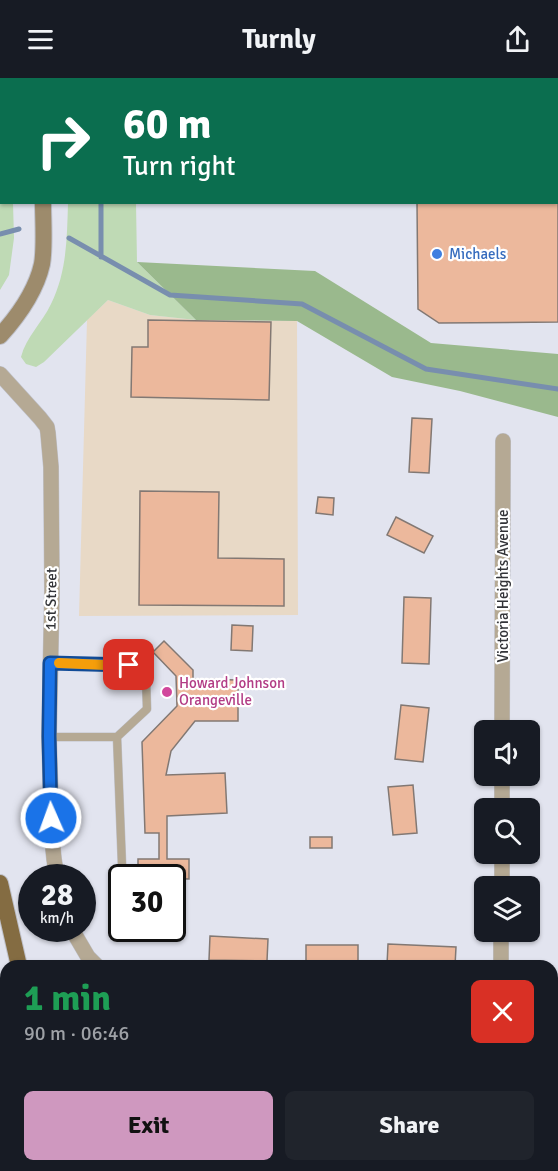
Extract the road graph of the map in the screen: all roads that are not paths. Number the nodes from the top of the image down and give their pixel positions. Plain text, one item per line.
1 (43, 204) edge
2 (0, 336) edge
3 (0, 374) edge
4 (503, 441) dead end
5 (50, 663) junction
6 (502, 720) edge
7 (49, 736) junction
8 (117, 737) junction
9 (55, 864) edge
10 (122, 864) edge
11 (0, 883) edge
12 (80, 942) edge
13 (501, 942) edge
14 (18, 960) edge
15 (91, 960) edge
16 (501, 960) edge

1 - 2 main road
3 - 5 street, 1st Street
4 - 6 street, Victoria Heights Avenue
5 - 7 street, 1st Street
5 - 8 lane
7 - 8 lane
7 - 9 street, 1st Street
8 - 10 lane
11 - 14 highway
12 - 15 street
13 - 16 street

